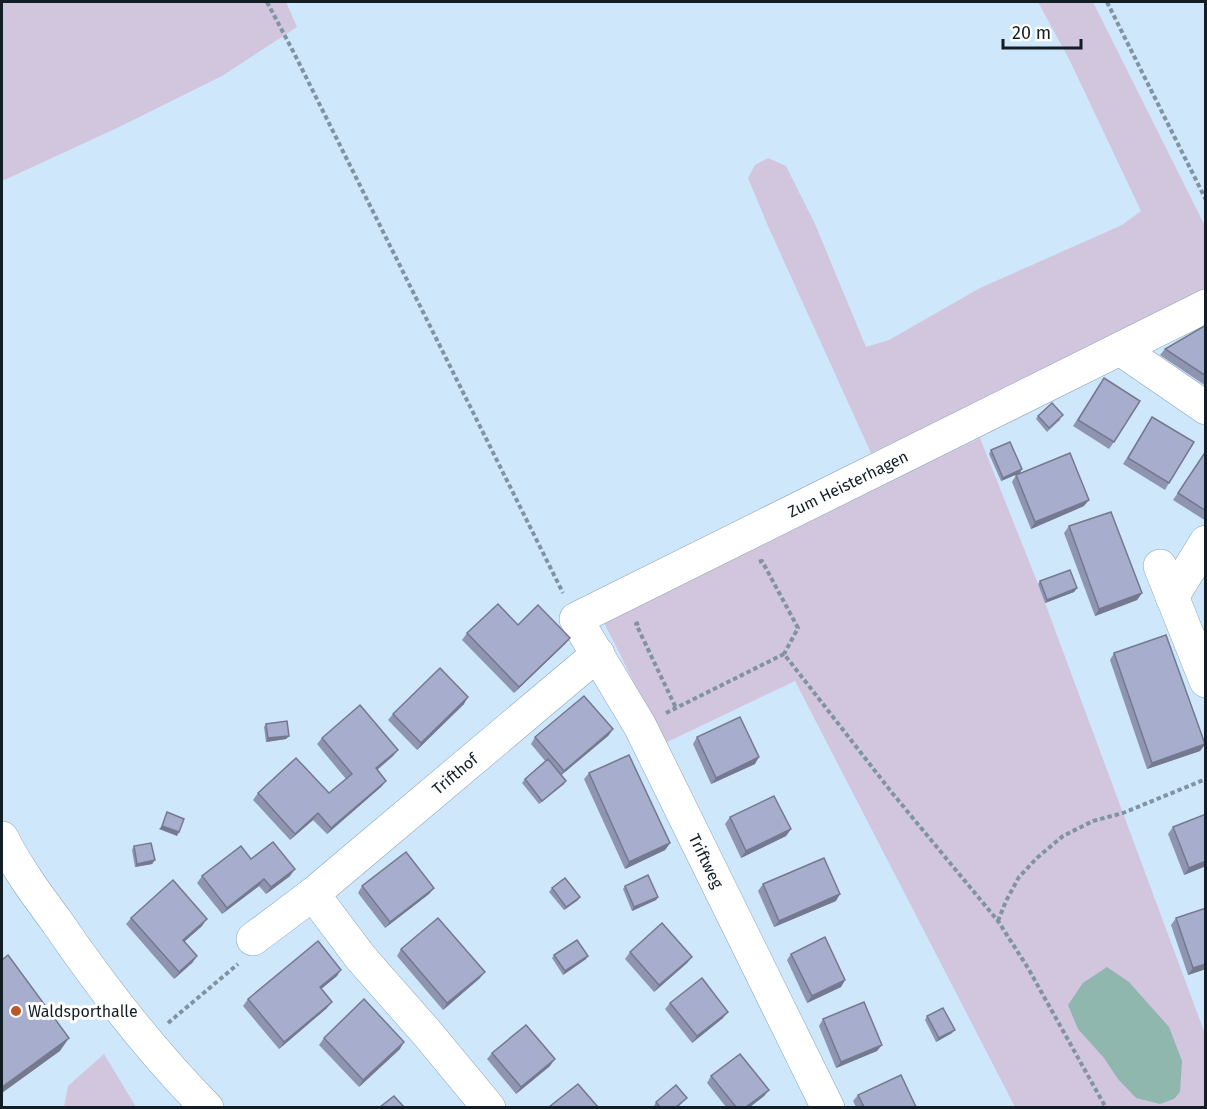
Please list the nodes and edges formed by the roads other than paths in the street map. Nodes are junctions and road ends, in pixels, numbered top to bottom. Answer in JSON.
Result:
{"nodes":[{"id":1,"x":1206,"y":306,"type":"edge"},
{"id":2,"x":1120,"y":349,"type":"junction"},
{"id":3,"x":1206,"y":408,"type":"edge"},
{"id":4,"x":1206,"y":542,"type":"edge"},
{"id":5,"x":1160,"y":566,"type":"dead end"},
{"id":6,"x":1172,"y":597,"type":"junction"},
{"id":7,"x":576,"y":619,"type":"joint"},
{"id":8,"x":597,"y":654,"type":"junction"},
{"id":9,"x":1206,"y":681,"type":"edge"},
{"id":10,"x":5,"y":855,"type":"edge"},
{"id":11,"x":313,"y":894,"type":"junction"},
{"id":12,"x":253,"y":939,"type":"road end"},
{"id":13,"x":207,"y":1107,"type":"edge"},
{"id":14,"x":489,"y":1107,"type":"edge"},
{"id":15,"x":828,"y":1107,"type":"edge"}],
"edges":[{"from":1,"to":2,"type":"street","name":"Zum Heisterhagen"},
{"from":2,"to":3,"type":"street"},
{"from":2,"to":7,"type":"street","name":"Zum Heisterhagen"},
{"from":4,"to":6,"type":"street"},
{"from":5,"to":6,"type":"street"},
{"from":6,"to":9,"type":"street"},
{"from":7,"to":8,"type":"street","name":"Triftweg"},
{"from":8,"to":11,"type":"street","name":"Trifthof"},
{"from":8,"to":15,"type":"street","name":"Triftweg"},
{"from":10,"to":13,"type":"street"},
{"from":11,"to":12,"type":"street","name":"Trifthof"},
{"from":11,"to":14,"type":"street"}]}
